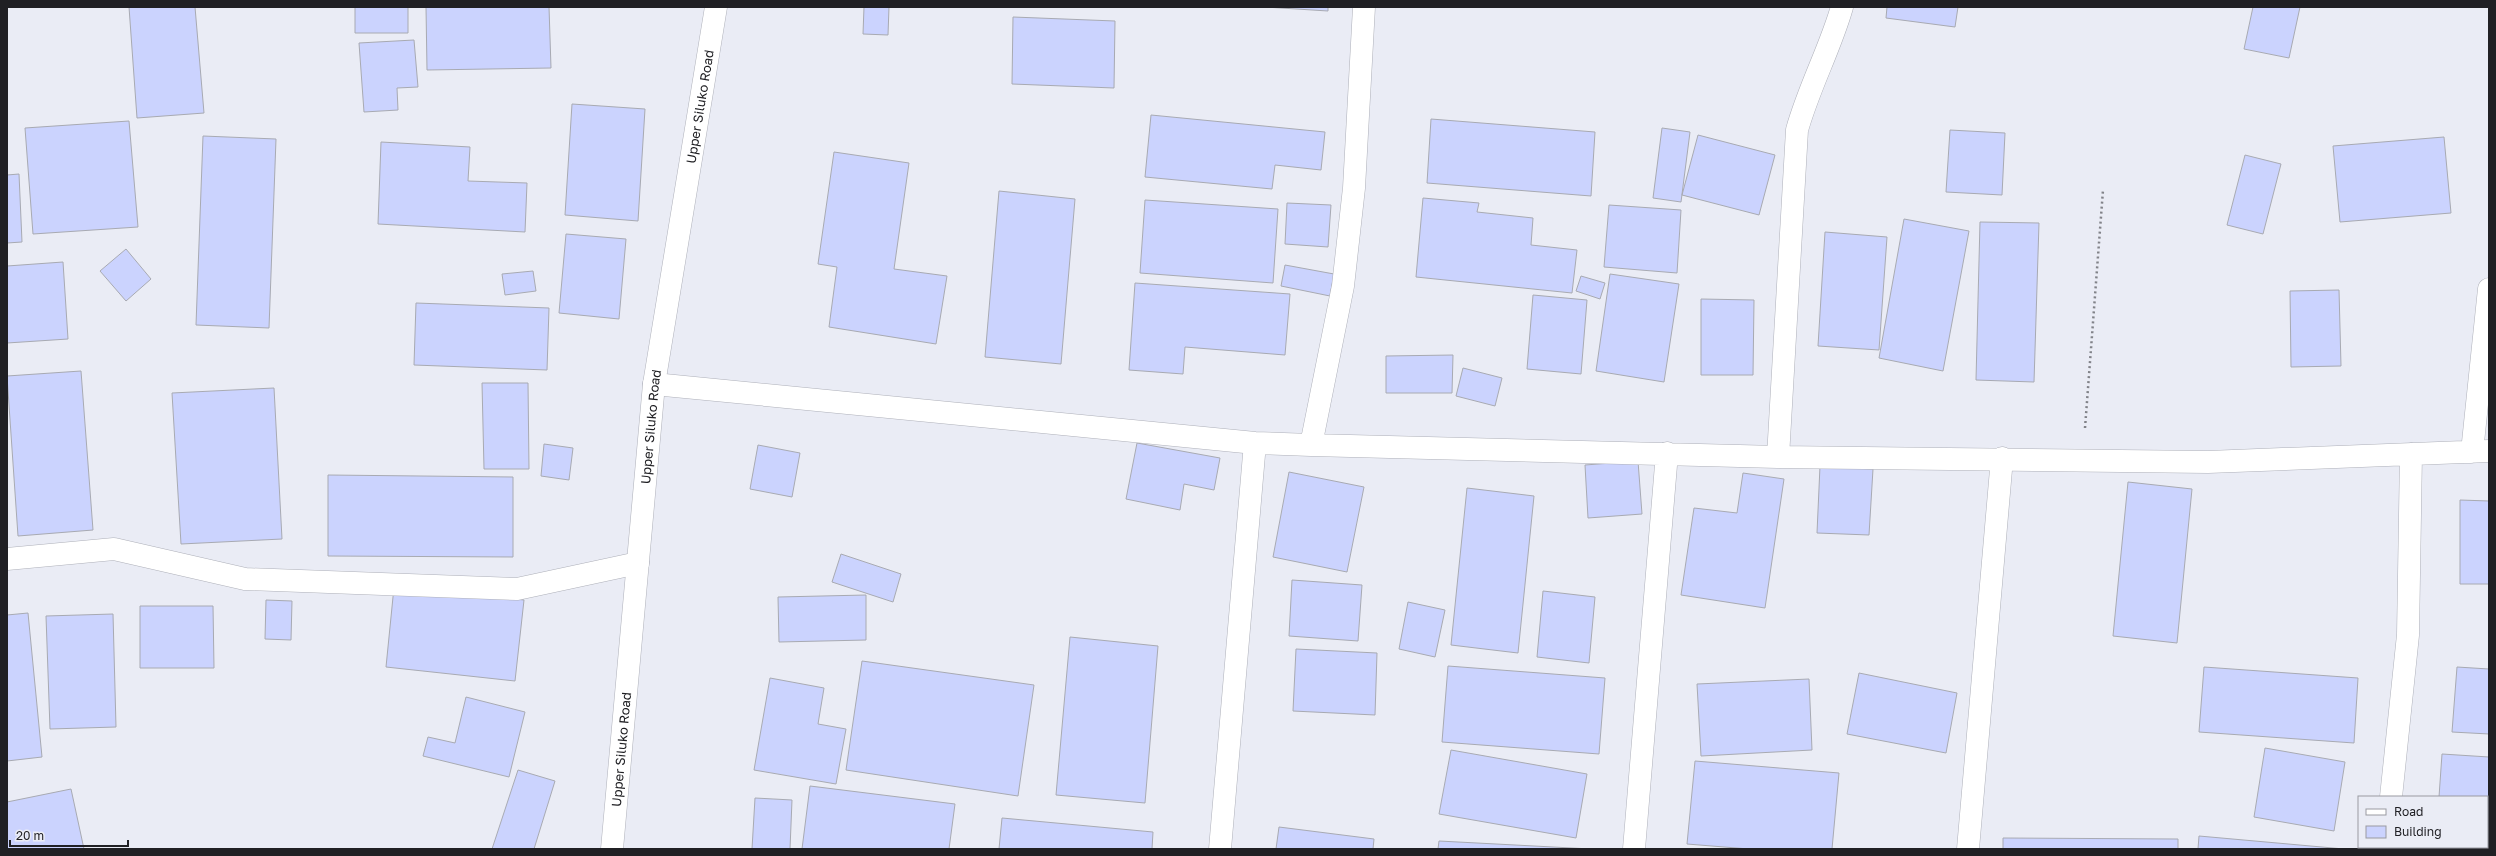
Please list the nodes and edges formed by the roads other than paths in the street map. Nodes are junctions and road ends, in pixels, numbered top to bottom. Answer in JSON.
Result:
{"nodes":[{"id":1,"x":716,"y":7,"type":"edge"},
{"id":2,"x":1364,"y":7,"type":"edge"},
{"id":3,"x":1842,"y":7,"type":"edge"},
{"id":4,"x":2489,"y":289,"type":"edge"},
{"id":5,"x":654,"y":384,"type":"junction"},
{"id":6,"x":1255,"y":443,"type":"junction"},
{"id":7,"x":1312,"y":446,"type":"junction"},
{"id":8,"x":2481,"y":451,"type":"edge"},
{"id":9,"x":1667,"y":453,"type":"junction"},
{"id":10,"x":2411,"y":454,"type":"junction"},
{"id":11,"x":1778,"y":457,"type":"junction"},
{"id":12,"x":2002,"y":458,"type":"junction"},
{"id":13,"x":7,"y":560,"type":"edge"},
{"id":14,"x":638,"y":563,"type":"junction"},
{"id":15,"x":2391,"y":796,"type":"edge"},
{"id":16,"x":612,"y":849,"type":"edge"},
{"id":17,"x":1220,"y":849,"type":"edge"},
{"id":18,"x":1634,"y":849,"type":"edge"},
{"id":19,"x":1968,"y":849,"type":"edge"}],
"edges":[{"from":1,"to":5,"type":"street","name":"Upper Siluko Road"},
{"from":2,"to":7,"type":"street"},
{"from":3,"to":11,"type":"street"},
{"from":4,"to":8,"type":"street"},
{"from":5,"to":6,"type":"street"},
{"from":5,"to":14,"type":"street","name":"Upper Siluko Road"},
{"from":6,"to":7,"type":"street"},
{"from":6,"to":17,"type":"street"},
{"from":7,"to":9,"type":"street"},
{"from":8,"to":10,"type":"street"},
{"from":9,"to":11,"type":"street"},
{"from":9,"to":18,"type":"street"},
{"from":10,"to":12,"type":"street"},
{"from":10,"to":15,"type":"street"},
{"from":11,"to":12,"type":"street"},
{"from":12,"to":19,"type":"street"},
{"from":13,"to":14,"type":"street"},
{"from":14,"to":16,"type":"street","name":"Upper Siluko Road"}]}
